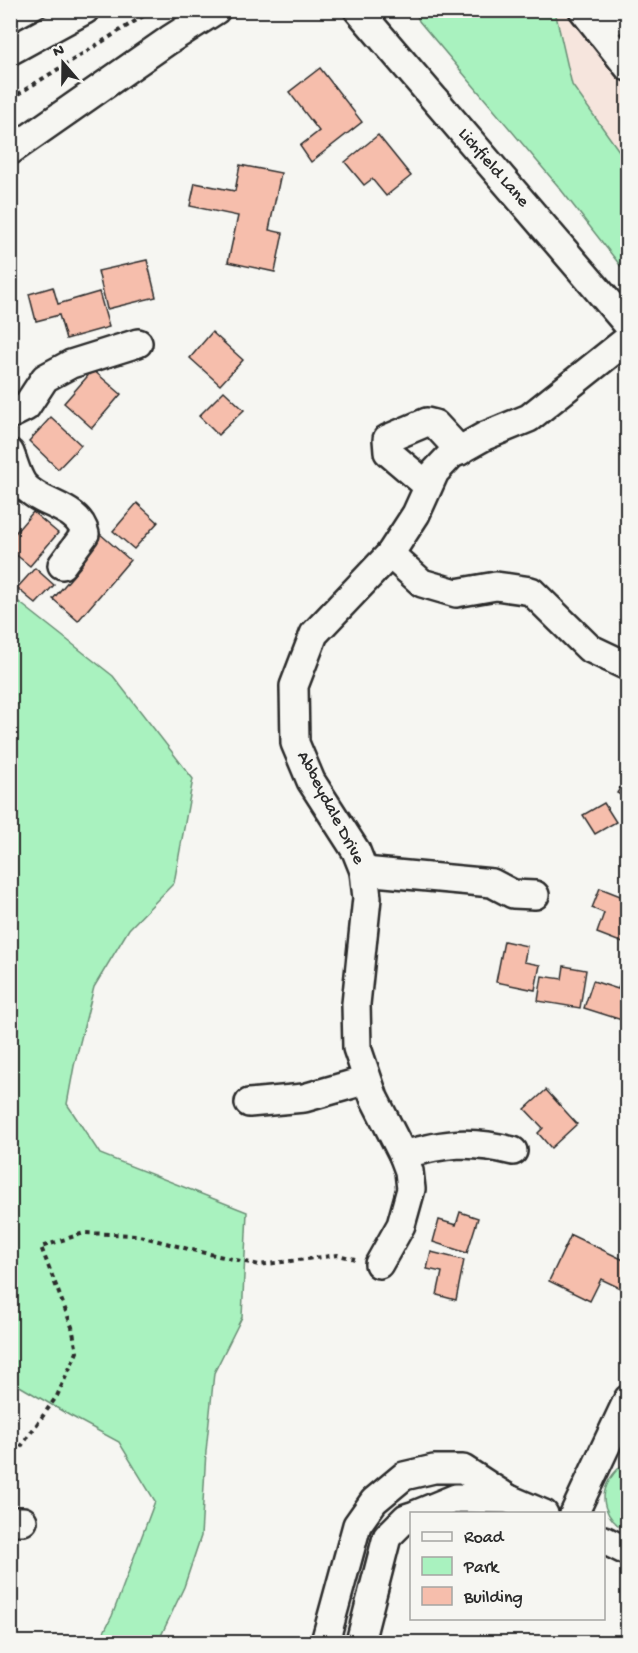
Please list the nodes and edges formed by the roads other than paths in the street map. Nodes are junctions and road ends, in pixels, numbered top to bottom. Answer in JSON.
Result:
{"nodes":[{"id":1,"x":85,"y":10,"type":"edge"},
{"id":2,"x":216,"y":10,"type":"edge"},
{"id":3,"x":358,"y":10,"type":"edge"},
{"id":4,"x":583,"y":10,"type":"edge"},
{"id":5,"x":626,"y":10,"type":"edge"},
{"id":6,"x":600,"y":32,"type":"junction"},
{"id":7,"x":10,"y":51,"type":"edge"},
{"id":8,"x":627,"y":67,"type":"edge"},
{"id":9,"x":10,"y":151,"type":"edge"},
{"id":10,"x":627,"y":325,"type":"edge"},
{"id":11,"x":627,"y":339,"type":"edge"},
{"id":12,"x":138,"y":343,"type":"dead end"},
{"id":13,"x":10,"y":415,"type":"edge"},
{"id":14,"x":460,"y":451,"type":"junction"},
{"id":15,"x":10,"y":453,"type":"edge"},
{"id":16,"x":428,"y":486,"type":"junction"},
{"id":17,"x":390,"y":554,"type":"junction"},
{"id":18,"x":62,"y":566,"type":"dead end"},
{"id":19,"x":625,"y":665,"type":"dead end"},
{"id":20,"x":364,"y":871,"type":"junction"},
{"id":21,"x":535,"y":896,"type":"dead end"},
{"id":22,"x":367,"y":1080,"type":"junction"},
{"id":23,"x":249,"y":1103,"type":"dead end"},
{"id":24,"x":513,"y":1151,"type":"dead end"},
{"id":25,"x":403,"y":1155,"type":"junction"},
{"id":26,"x":379,"y":1264,"type":"road end"},
{"id":27,"x":624,"y":1416,"type":"edge"},
{"id":28,"x":509,"y":1499,"type":"junction"},
{"id":29,"x":422,"y":1512,"type":"edge"},
{"id":30,"x":539,"y":1512,"type":"edge"},
{"id":31,"x":575,"y":1512,"type":"edge"},
{"id":32,"x":410,"y":1516,"type":"edge"},
{"id":33,"x":605,"y":1541,"type":"edge"},
{"id":34,"x":627,"y":1552,"type":"edge"},
{"id":35,"x":325,"y":1642,"type":"edge"},
{"id":36,"x":360,"y":1642,"type":"edge"}],
"edges":[{"from":1,"to":7,"type":"street"},
{"from":2,"to":9,"type":"street"},
{"from":3,"to":10,"type":"street","name":"Lichfield Lane"},
{"from":4,"to":6,"type":"street"},
{"from":5,"to":6,"type":"street"},
{"from":6,"to":8,"type":"street"},
{"from":11,"to":14,"type":"street","name":"Abbeydale Drive"},
{"from":12,"to":13,"type":"street"},
{"from":14,"to":16,"type":"street","name":"Abbeydale Drive"},
{"from":14,"to":16,"type":"street"},
{"from":15,"to":18,"type":"street"},
{"from":16,"to":17,"type":"street","name":"Abbeydale Drive"},
{"from":17,"to":19,"type":"street"},
{"from":17,"to":20,"type":"street","name":"Abbeydale Drive"},
{"from":20,"to":21,"type":"street"},
{"from":20,"to":22,"type":"street","name":"Abbeydale Drive"},
{"from":22,"to":23,"type":"street"},
{"from":22,"to":25,"type":"street","name":"Abbeydale Drive"},
{"from":24,"to":25,"type":"street"},
{"from":25,"to":26,"type":"street","name":"Abbeydale Drive"},
{"from":27,"to":31,"type":"street"},
{"from":28,"to":29,"type":"street"},
{"from":28,"to":30,"type":"street"},
{"from":28,"to":35,"type":"street"},
{"from":32,"to":36,"type":"street"},
{"from":33,"to":34,"type":"street"}]}
